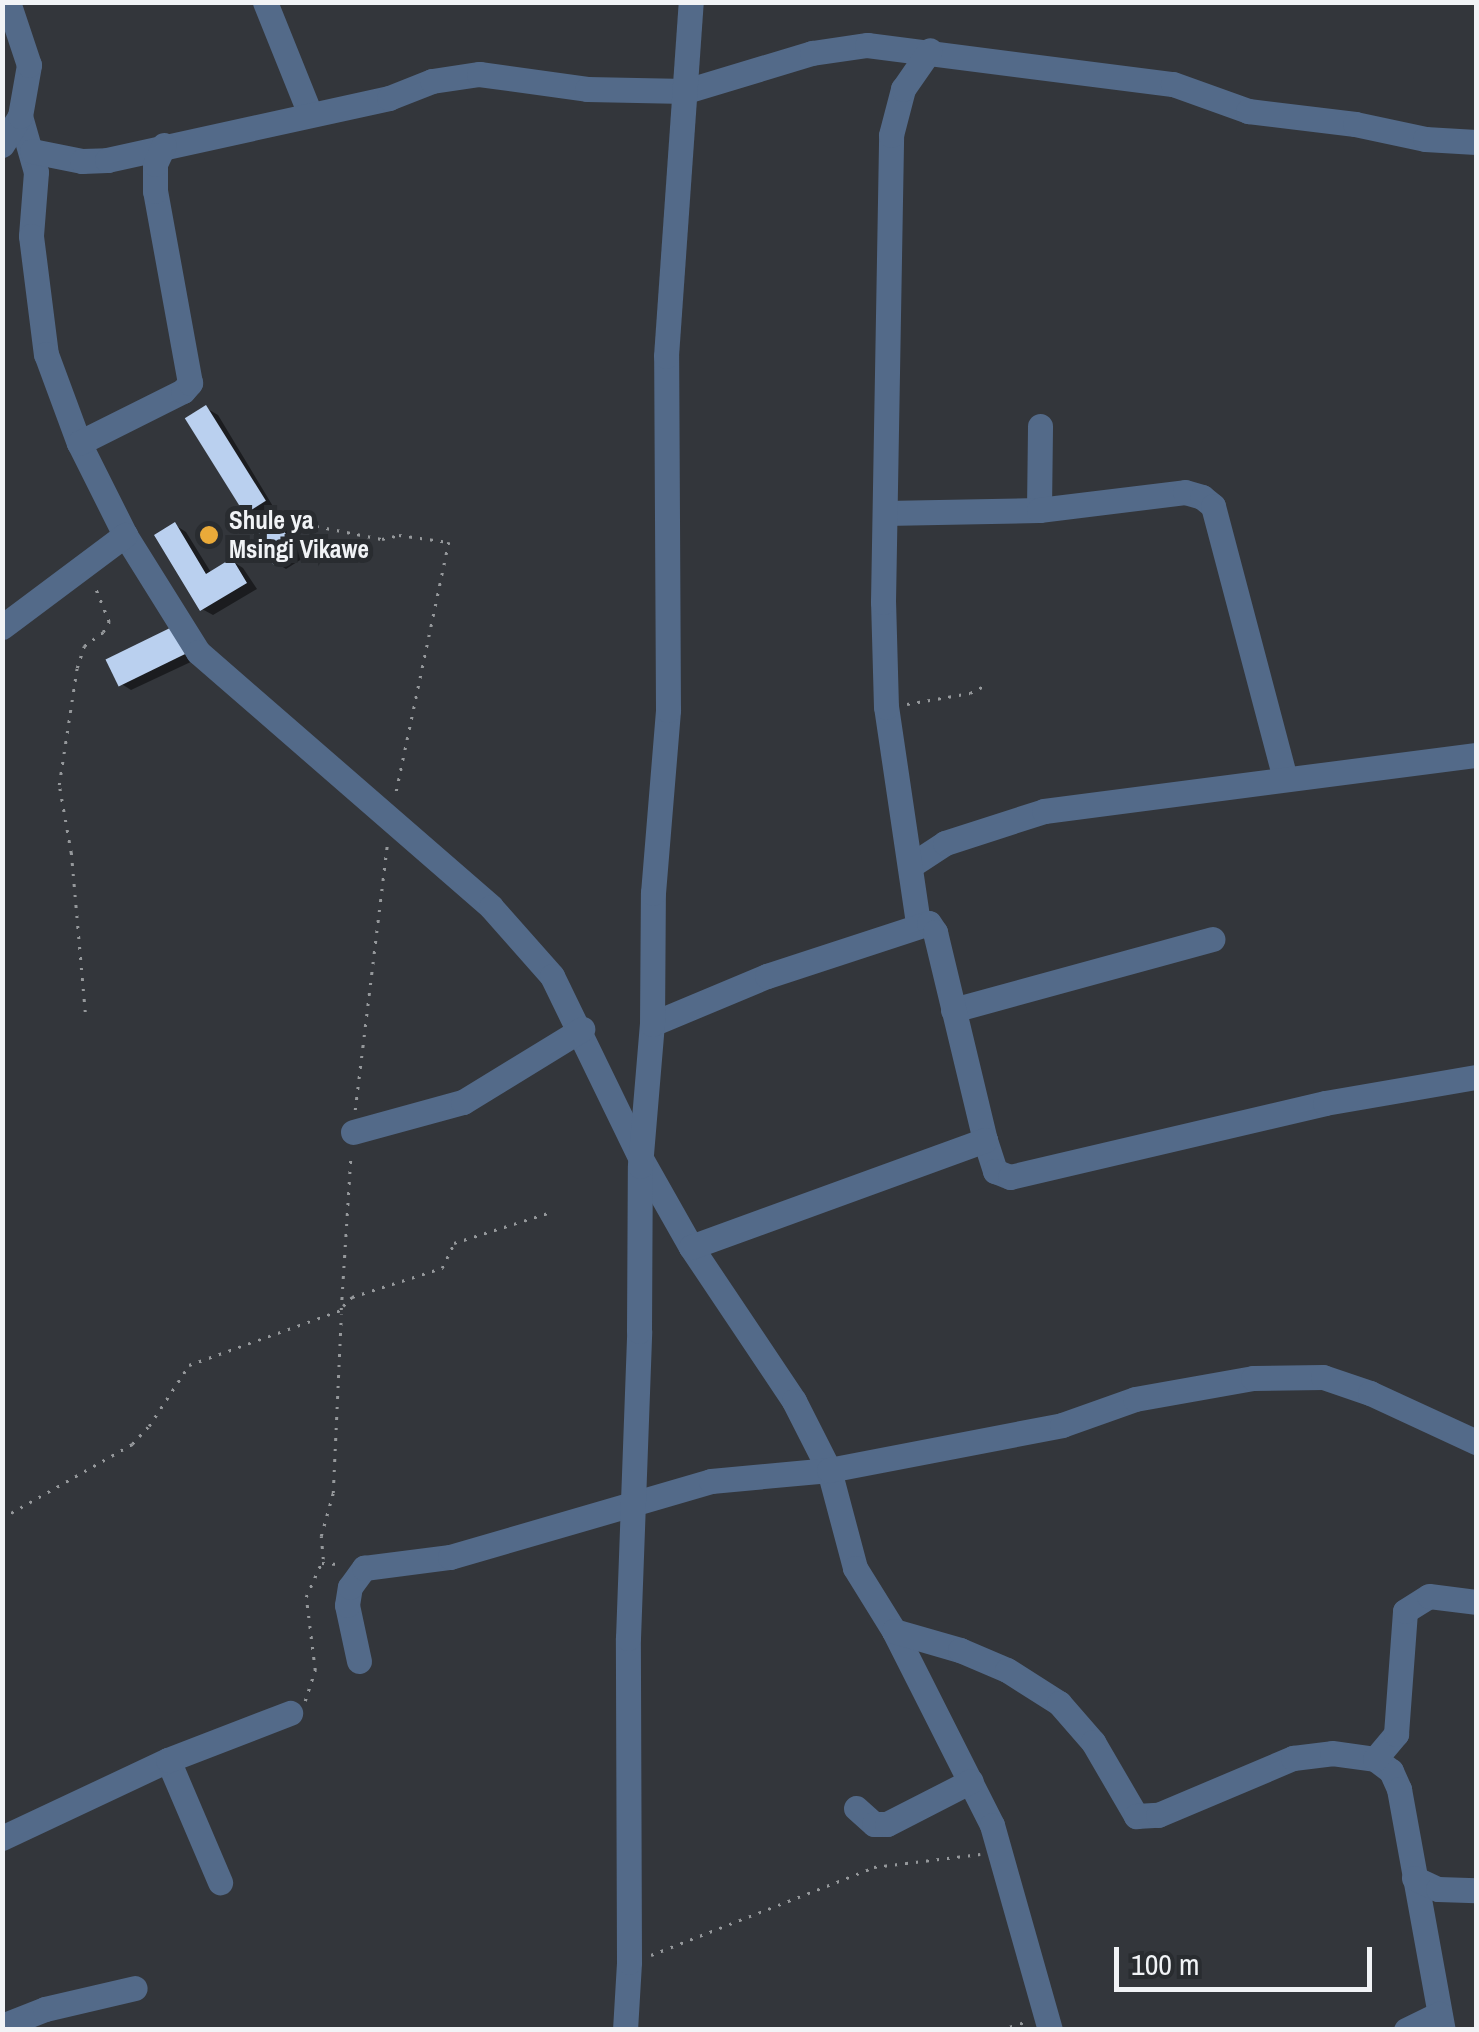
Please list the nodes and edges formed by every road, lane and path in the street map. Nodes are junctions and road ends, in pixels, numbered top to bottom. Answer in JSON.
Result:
{"nodes":[{"id":1,"x":8,"y":2,"type":"edge"},
{"id":2,"x":265,"y":2,"type":"edge"},
{"id":3,"x":691,"y":2,"type":"edge"},
{"id":4,"x":930,"y":50,"type":"junction"},
{"id":5,"x":686,"y":91,"type":"junction"},
{"id":6,"x":310,"y":114,"type":"junction"},
{"id":7,"x":20,"y":116,"type":"junction"},
{"id":8,"x":1476,"y":142,"type":"edge"},
{"id":9,"x":2,"y":144,"type":"edge"},
{"id":10,"x":164,"y":145,"type":"junction"},
{"id":11,"x":32,"y":151,"type":"junction"},
{"id":12,"x":1040,"y":426,"type":"dead end"},
{"id":13,"x":79,"y":443,"type":"junction"},
{"id":14,"x":1039,"y":510,"type":"junction"},
{"id":15,"x":885,"y":513,"type":"junction"},
{"id":16,"x":306,"y":524,"type":"dead end"},
{"id":17,"x":125,"y":535,"type":"junction"},
{"id":18,"x":82,"y":568,"type":"junction"},
{"id":19,"x":2,"y":626,"type":"edge"},
{"id":20,"x":986,"y":685,"type":"dead end"},
{"id":21,"x":886,"y":707,"type":"junction"},
{"id":22,"x":1476,"y":755,"type":"edge"},
{"id":23,"x":1285,"y":779,"type":"junction"},
{"id":24,"x":390,"y":818,"type":"junction"},
{"id":25,"x":910,"y":866,"type":"junction"},
{"id":26,"x":918,"y":923,"type":"junction"},
{"id":27,"x":1212,"y":939,"type":"dead end"},
{"id":28,"x":954,"y":1010,"type":"junction"},
{"id":29,"x":85,"y":1012,"type":"dead end"},
{"id":30,"x":652,"y":1024,"type":"junction"},
{"id":31,"x":582,"y":1029,"type":"junction"},
{"id":32,"x":1476,"y":1077,"type":"edge"},
{"id":33,"x":352,"y":1132,"type":"junction"},
{"id":34,"x":985,"y":1140,"type":"junction"},
{"id":35,"x":640,"y":1157,"type":"junction"},
{"id":36,"x":551,"y":1212,"type":"dead end"},
{"id":37,"x":691,"y":1247,"type":"junction"},
{"id":38,"x":340,"y":1310,"type":"junction"},
{"id":39,"x":1476,"y":1442,"type":"edge"},
{"id":40,"x":829,"y":1470,"type":"junction"},
{"id":41,"x":632,"y":1503,"type":"junction"},
{"id":42,"x":2,"y":1518,"type":"edge"},
{"id":43,"x":1476,"y":1602,"type":"edge"},
{"id":44,"x":894,"y":1631,"type":"junction"},
{"id":45,"x":359,"y":1661,"type":"dead end"},
{"id":46,"x":290,"y":1713,"type":"joint"},
{"id":47,"x":1375,"y":1759,"type":"junction"},
{"id":48,"x":168,"y":1760,"type":"junction"},
{"id":49,"x":971,"y":1781,"type":"junction"},
{"id":50,"x":856,"y":1808,"type":"dead end"},
{"id":51,"x":2,"y":1838,"type":"edge"},
{"id":52,"x":1002,"y":1852,"type":"junction"},
{"id":53,"x":1414,"y":1878,"type":"junction"},
{"id":54,"x":220,"y":1882,"type":"dead end"},
{"id":55,"x":1476,"y":1890,"type":"edge"},
{"id":56,"x":629,"y":1962,"type":"junction"},
{"id":57,"x":135,"y":1988,"type":"dead end"},
{"id":58,"x":1048,"y":2022,"type":"edge"},
{"id":59,"x":1441,"y":2022,"type":"edge"},
{"id":60,"x":2,"y":2026,"type":"edge"},
{"id":61,"x":625,"y":2030,"type":"edge"},
{"id":62,"x":1000,"y":2030,"type":"edge"},
{"id":63,"x":1406,"y":2030,"type":"edge"}],
"edges":[{"from":1,"to":7,"type":"street"},
{"from":2,"to":6,"type":"street"},
{"from":3,"to":5,"type":"street"},
{"from":4,"to":5,"type":"street"},
{"from":4,"to":8,"type":"street"},
{"from":4,"to":15,"type":"street"},
{"from":5,"to":6,"type":"street"},
{"from":5,"to":30,"type":"street"},
{"from":6,"to":10,"type":"street"},
{"from":7,"to":9,"type":"street"},
{"from":7,"to":11,"type":"street"},
{"from":10,"to":11,"type":"street"},
{"from":10,"to":13,"type":"street"},
{"from":11,"to":13,"type":"street"},
{"from":12,"to":14,"type":"street"},
{"from":13,"to":17,"type":"street"},
{"from":14,"to":15,"type":"street"},
{"from":14,"to":23,"type":"street"},
{"from":15,"to":21,"type":"street"},
{"from":16,"to":24,"type":"path"},
{"from":17,"to":18,"type":"street"},
{"from":17,"to":24,"type":"street"},
{"from":18,"to":19,"type":"street"},
{"from":18,"to":29,"type":"path"},
{"from":20,"to":21,"type":"path"},
{"from":21,"to":25,"type":"street"},
{"from":22,"to":23,"type":"street"},
{"from":23,"to":25,"type":"street"},
{"from":24,"to":31,"type":"street"},
{"from":24,"to":33,"type":"path"},
{"from":25,"to":26,"type":"street"},
{"from":26,"to":28,"type":"street"},
{"from":26,"to":30,"type":"street"},
{"from":27,"to":28,"type":"street"},
{"from":28,"to":34,"type":"street"},
{"from":30,"to":35,"type":"street"},
{"from":31,"to":33,"type":"street"},
{"from":31,"to":35,"type":"street"},
{"from":32,"to":34,"type":"street"},
{"from":33,"to":38,"type":"path"},
{"from":34,"to":37,"type":"street"},
{"from":35,"to":37,"type":"street"},
{"from":35,"to":41,"type":"street"},
{"from":36,"to":38,"type":"path"},
{"from":37,"to":40,"type":"street"},
{"from":38,"to":42,"type":"path"},
{"from":38,"to":46,"type":"path"},
{"from":39,"to":40,"type":"street"},
{"from":40,"to":41,"type":"street"},
{"from":40,"to":44,"type":"street"},
{"from":41,"to":45,"type":"street"},
{"from":41,"to":56,"type":"street"},
{"from":43,"to":47,"type":"street"},
{"from":44,"to":47,"type":"street"},
{"from":44,"to":49,"type":"street"},
{"from":46,"to":48,"type":"street"},
{"from":47,"to":53,"type":"street"},
{"from":48,"to":51,"type":"street"},
{"from":48,"to":54,"type":"street"},
{"from":49,"to":50,"type":"street"},
{"from":49,"to":52,"type":"street"},
{"from":52,"to":56,"type":"path"},
{"from":52,"to":58,"type":"street"},
{"from":53,"to":55,"type":"street"},
{"from":53,"to":59,"type":"street"},
{"from":56,"to":61,"type":"street"},
{"from":57,"to":60,"type":"street"},
{"from":58,"to":62,"type":"path"},
{"from":59,"to":63,"type":"street"}]}
